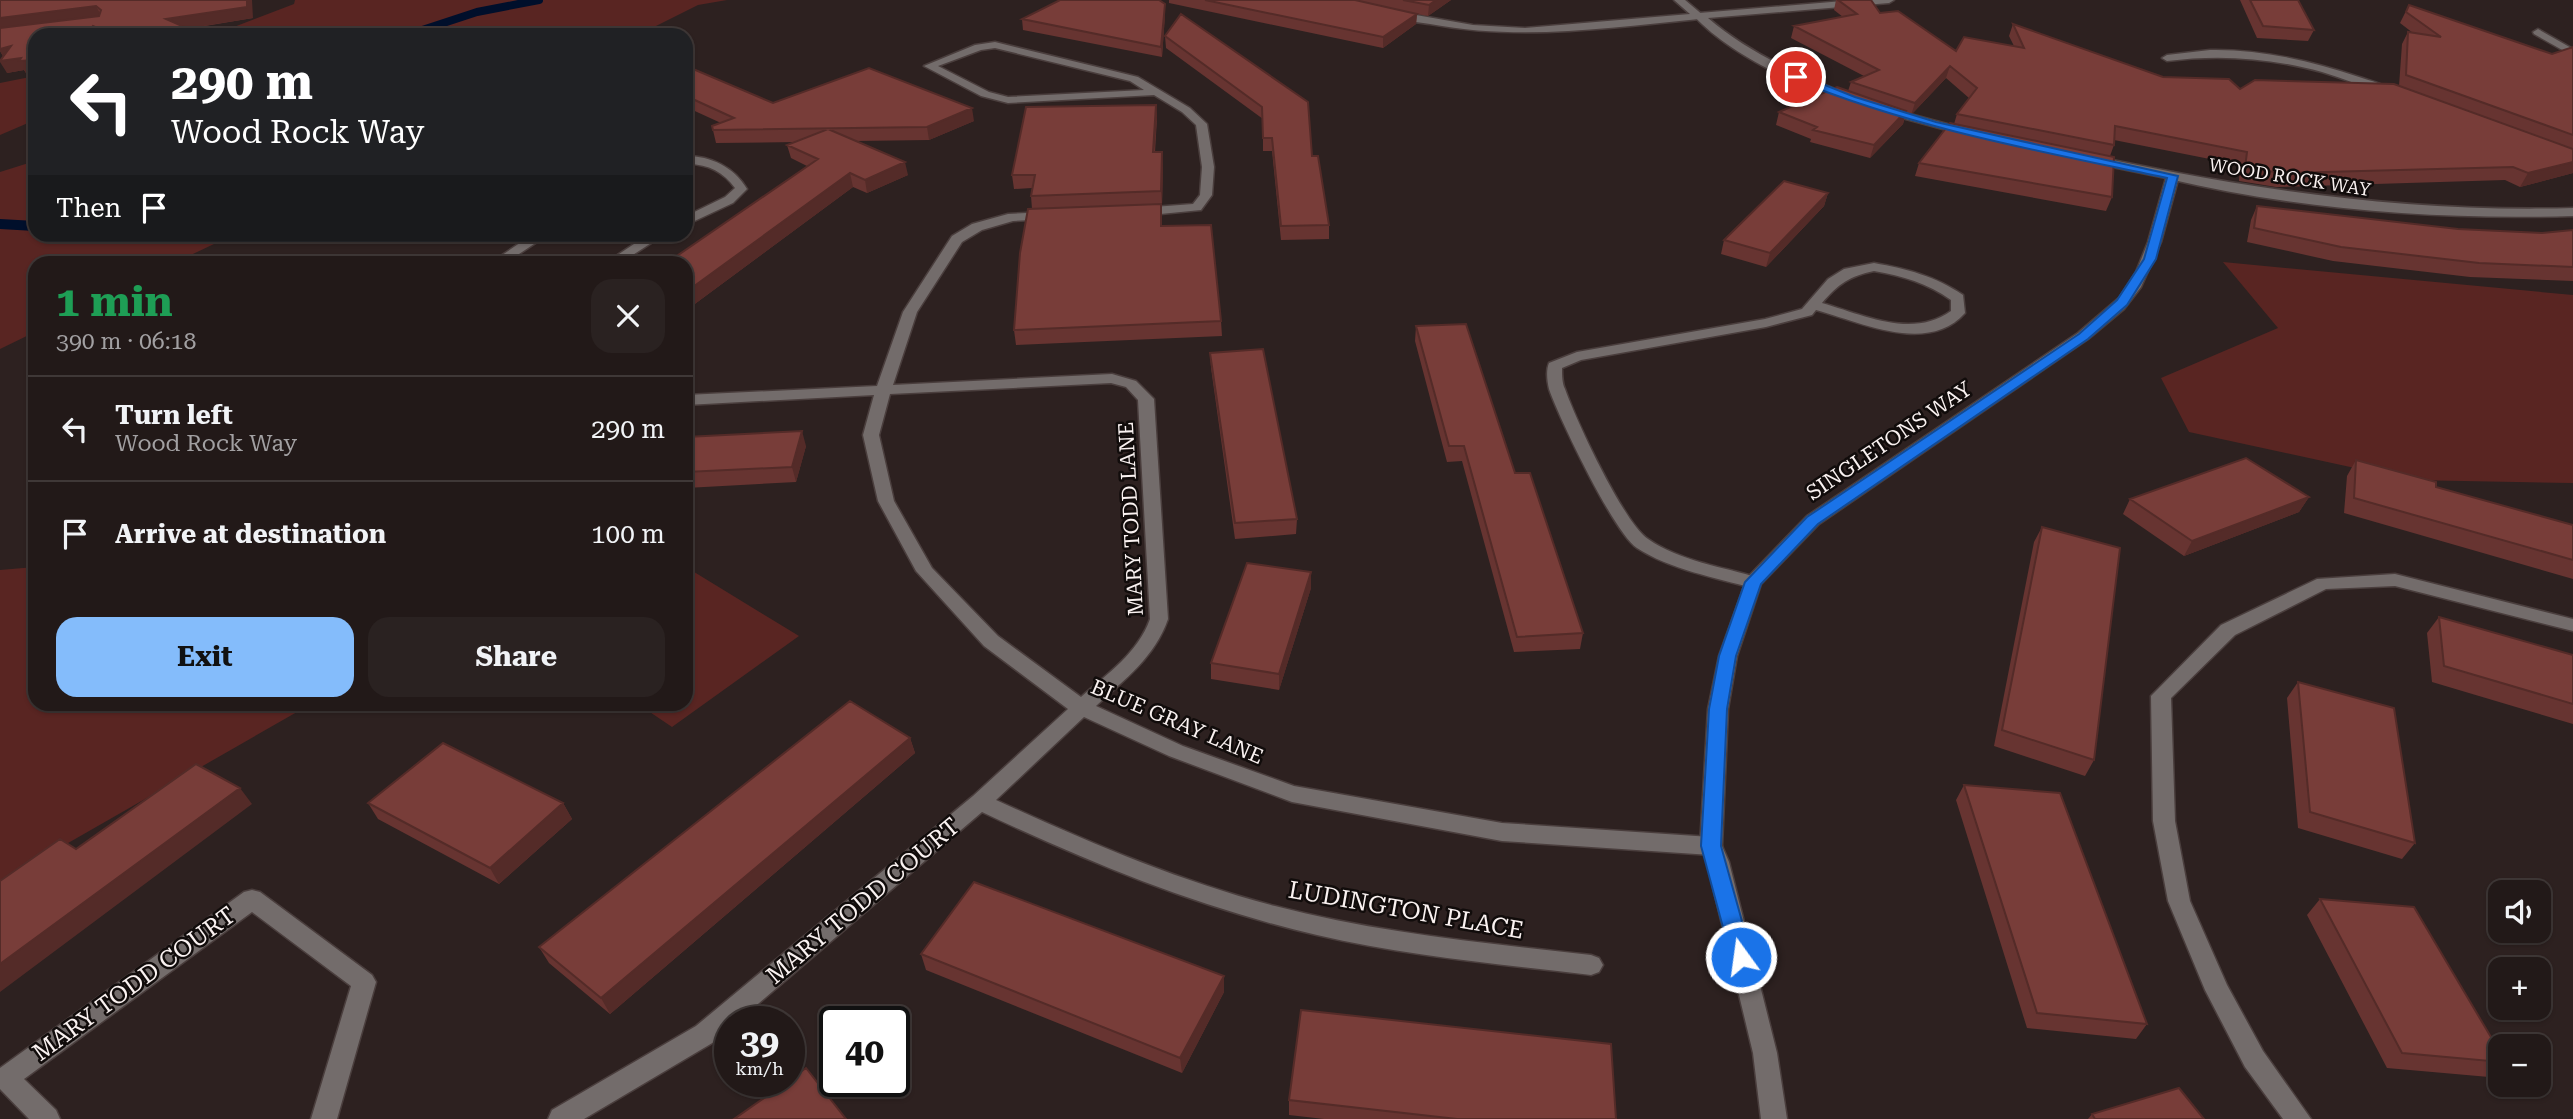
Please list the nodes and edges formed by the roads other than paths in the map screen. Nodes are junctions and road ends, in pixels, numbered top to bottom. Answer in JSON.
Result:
{"nodes":[{"id":1,"x":1679,"y":0,"type":"edge"},
{"id":2,"x":1889,"y":0,"type":"edge"},
{"id":3,"x":1376,"y":11,"type":"edge"},
{"id":4,"x":1699,"y":16,"type":"junction"},
{"id":5,"x":2538,"y":32,"type":"dead end"},
{"id":6,"x":2573,"y":53,"type":"edge"},
{"id":7,"x":2167,"y":58,"type":"dead end"},
{"id":8,"x":1158,"y":92,"type":"junction"},
{"id":9,"x":2395,"y":93,"type":"edge"},
{"id":10,"x":1864,"y":104,"type":"edge"},
{"id":11,"x":1878,"y":108,"type":"edge"},
{"id":12,"x":1985,"y":137,"type":"edge"},
{"id":13,"x":2079,"y":157,"type":"edge"},
{"id":14,"x":693,"y":161,"type":"edge"},
{"id":15,"x":2173,"y":176,"type":"junction"},
{"id":16,"x":1132,"y":212,"type":"edge"},
{"id":17,"x":2573,"y":212,"type":"edge"},
{"id":18,"x":1066,"y":215,"type":"edge"},
{"id":19,"x":693,"y":218,"type":"edge"},
{"id":20,"x":530,"y":242,"type":"edge"},
{"id":21,"x":646,"y":242,"type":"edge"},
{"id":22,"x":508,"y":256,"type":"edge"},
{"id":23,"x":624,"y":256,"type":"edge"},
{"id":24,"x":1814,"y":305,"type":"junction"},
{"id":25,"x":883,"y":391,"type":"junction"},
{"id":26,"x":693,"y":400,"type":"edge"},
{"id":27,"x":1753,"y":582,"type":"junction"},
{"id":28,"x":2573,"y":625,"type":"edge"},
{"id":29,"x":1080,"y":707,"type":"junction"},
{"id":30,"x":980,"y":802,"type":"junction"},
{"id":31,"x":1711,"y":846,"type":"junction"},
{"id":32,"x":1591,"y":965,"type":"dead end"},
{"id":33,"x":47,"y":1119,"type":"edge"},
{"id":34,"x":324,"y":1119,"type":"edge"},
{"id":35,"x":561,"y":1119,"type":"edge"},
{"id":36,"x":1774,"y":1119,"type":"edge"},
{"id":37,"x":2298,"y":1119,"type":"edge"}],
"edges":[{"from":1,"to":4,"type":"street"},
{"from":2,"to":4,"type":"street"},
{"from":3,"to":4,"type":"street"},
{"from":4,"to":10,"type":"street"},
{"from":5,"to":6,"type":"street"},
{"from":7,"to":9,"type":"street"},
{"from":8,"to":8,"type":"street"},
{"from":8,"to":16,"type":"street"},
{"from":11,"to":12,"type":"street"},
{"from":13,"to":15,"type":"street","name":"WOOD ROCK WAY"},
{"from":14,"to":19,"type":"street"},
{"from":15,"to":17,"type":"street","name":"WOOD ROCK WAY"},
{"from":15,"to":27,"type":"street","name":"SINGLETONS WAY"},
{"from":18,"to":25,"type":"street","name":"BLUE GRAY LANE"},
{"from":20,"to":22,"type":"street"},
{"from":21,"to":23,"type":"street"},
{"from":24,"to":24,"type":"street"},
{"from":24,"to":27,"type":"street"},
{"from":25,"to":26,"type":"street"},
{"from":25,"to":29,"type":"street","name":"BLUE GRAY LANE"},
{"from":25,"to":29,"type":"street","name":"MARY TODD LANE"},
{"from":27,"to":31,"type":"street","name":"SINGLETONS WAY"},
{"from":28,"to":37,"type":"street"},
{"from":29,"to":30,"type":"street","name":"MARY TODD COURT"},
{"from":29,"to":31,"type":"street","name":"BLUE GRAY LANE"},
{"from":30,"to":32,"type":"street","name":"LUDINGTON PLACE"},
{"from":30,"to":35,"type":"street","name":"MARY TODD COURT"},
{"from":31,"to":36,"type":"street","name":"SINGLETONS WAY"},
{"from":33,"to":34,"type":"street","name":"MARY TODD COURT"}]}
